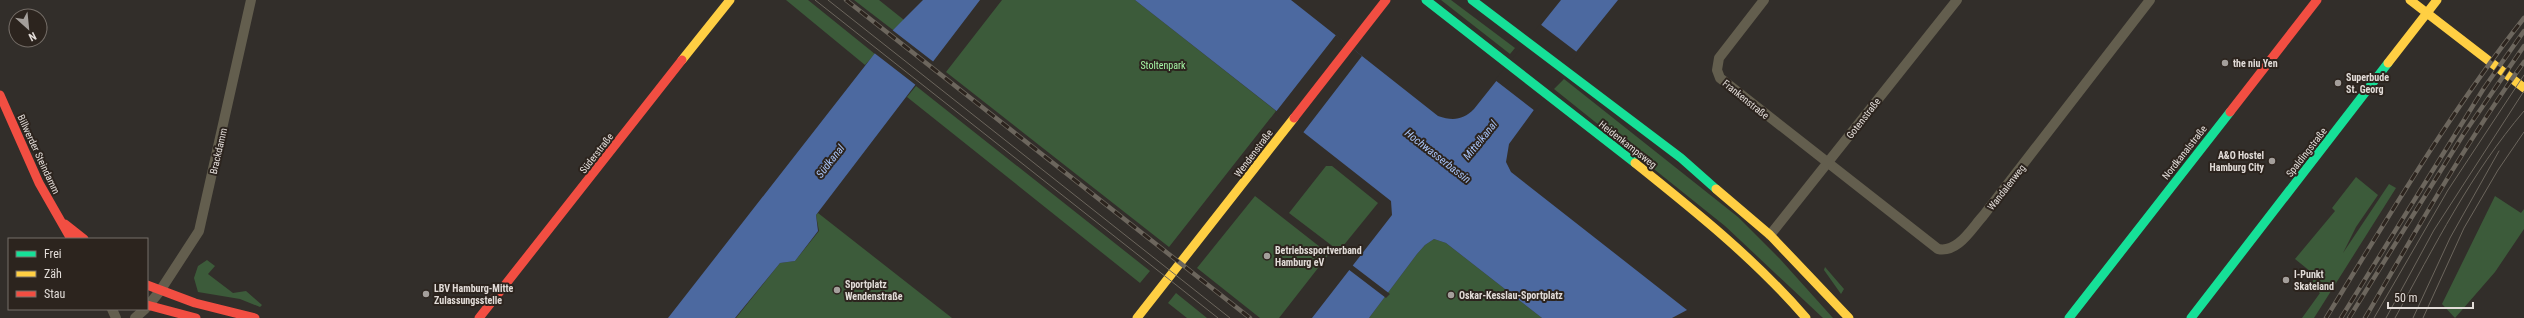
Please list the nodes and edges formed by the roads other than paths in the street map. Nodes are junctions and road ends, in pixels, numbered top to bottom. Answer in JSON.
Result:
{"nodes":[{"id":1,"x":251,"y":0,"type":"edge"},
{"id":2,"x":730,"y":0,"type":"edge"},
{"id":3,"x":1386,"y":0,"type":"edge"},
{"id":4,"x":1426,"y":0,"type":"edge"},
{"id":5,"x":1472,"y":0,"type":"edge"},
{"id":6,"x":1764,"y":0,"type":"edge"},
{"id":7,"x":1957,"y":0,"type":"edge"},
{"id":8,"x":2150,"y":0,"type":"edge"},
{"id":9,"x":2317,"y":0,"type":"edge"},
{"id":10,"x":2410,"y":0,"type":"edge"},
{"id":11,"x":2437,"y":0,"type":"edge"},
{"id":12,"x":2427,"y":13,"type":"junction"},
{"id":13,"x":2524,"y":88,"type":"edge"},
{"id":14,"x":0,"y":95,"type":"edge"},
{"id":15,"x":1828,"y":163,"type":"junction"},
{"id":16,"x":60,"y":220,"type":"junction"},
{"id":17,"x":1770,"y":235,"type":"junction"},
{"id":18,"x":70,"y":238,"type":"edge"},
{"id":19,"x":83,"y":238,"type":"edge"},
{"id":20,"x":148,"y":286,"type":"edge"},
{"id":21,"x":160,"y":292,"type":"junction"},
{"id":22,"x":148,"y":306,"type":"edge"},
{"id":23,"x":148,"y":307,"type":"edge"},
{"id":24,"x":144,"y":310,"type":"edge"},
{"id":25,"x":135,"y":318,"type":"edge"},
{"id":26,"x":196,"y":318,"type":"edge"},
{"id":27,"x":255,"y":318,"type":"edge"},
{"id":28,"x":479,"y":318,"type":"edge"},
{"id":29,"x":1137,"y":318,"type":"edge"},
{"id":30,"x":1806,"y":318,"type":"edge"},
{"id":31,"x":1849,"y":318,"type":"edge"},
{"id":32,"x":2069,"y":318,"type":"edge"},
{"id":33,"x":2191,"y":318,"type":"edge"}],
"edges":[{"from":1,"to":21,"type":"street","name":"Brackdamm"},
{"from":2,"to":28,"type":"main road","name":"Süderstraße"},
{"from":3,"to":29,"type":"main road","name":"Wendenstraße"},
{"from":4,"to":30,"type":"main road","name":"Heidenkampsweg"},
{"from":5,"to":17,"type":"main road"},
{"from":6,"to":15,"type":"street","name":"Frankenstraße"},
{"from":7,"to":15,"type":"street","name":"Gotenstraße"},
{"from":8,"to":15,"type":"street","name":"Wandalenweg"},
{"from":9,"to":32,"type":"main road","name":"Nordkanalstraße"},
{"from":10,"to":12,"type":"main road"},
{"from":11,"to":12,"type":"main road","name":"Spaldingstraße"},
{"from":12,"to":13,"type":"main road"},
{"from":12,"to":33,"type":"main road","name":"Spaldingstraße"},
{"from":14,"to":16,"type":"main road","name":"Billwerder Steindamm"},
{"from":15,"to":17,"type":"street","name":"Gotenstraße"},
{"from":16,"to":18,"type":"main road","name":"Billwerder Steindamm"},
{"from":16,"to":19,"type":"main road","name":"Billwerder Steindamm"},
{"from":17,"to":31,"type":"main road"},
{"from":20,"to":21,"type":"main road"},
{"from":21,"to":22,"type":"street","name":"Brackdamm"},
{"from":21,"to":27,"type":"main road"},
{"from":23,"to":26,"type":"main road"},
{"from":24,"to":25,"type":"street","name":"Brackdamm"}]}
